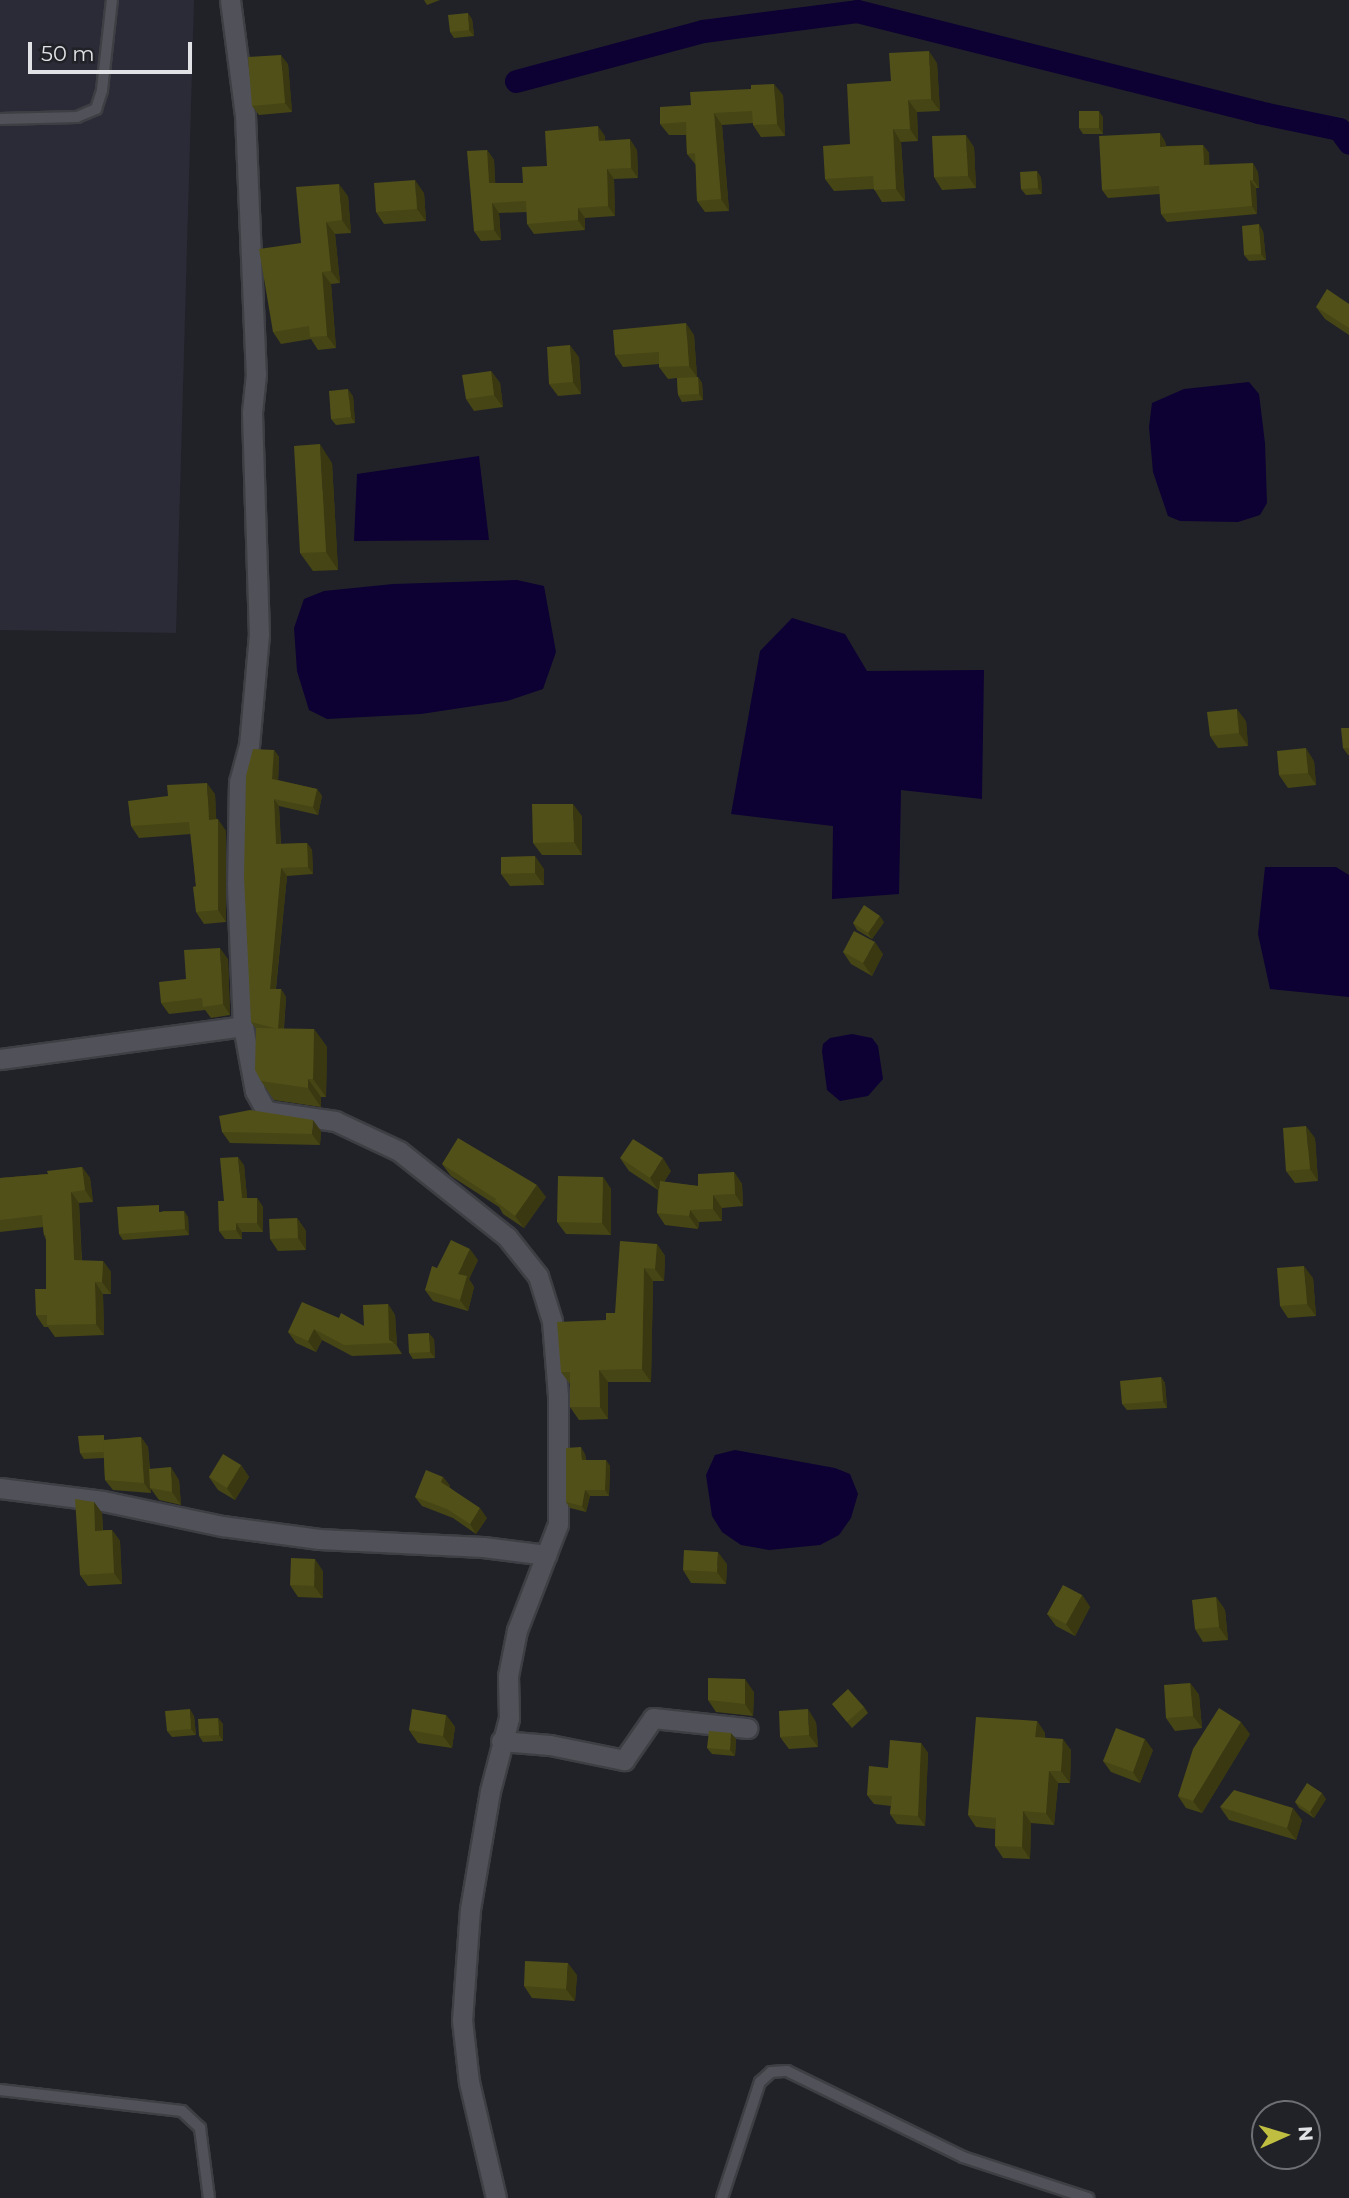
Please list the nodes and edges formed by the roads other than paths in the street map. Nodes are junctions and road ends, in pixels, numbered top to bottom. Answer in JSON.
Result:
{"nodes":[{"id":1,"x":112,"y":0,"type":"edge"},
{"id":2,"x":230,"y":0,"type":"edge"},
{"id":3,"x":0,"y":119,"type":"edge"},
{"id":4,"x":243,"y":1026,"type":"junction"},
{"id":5,"x":0,"y":1059,"type":"edge"},
{"id":6,"x":0,"y":1488,"type":"edge"},
{"id":7,"x":546,"y":1555,"type":"junction"},
{"id":8,"x":747,"y":1728,"type":"dead end"},
{"id":9,"x":501,"y":1741,"type":"junction"},
{"id":10,"x":0,"y":2090,"type":"edge"},
{"id":11,"x":209,"y":2198,"type":"edge"},
{"id":12,"x":496,"y":2198,"type":"edge"},
{"id":13,"x":722,"y":2198,"type":"edge"},
{"id":14,"x":1088,"y":2198,"type":"edge"}],
"edges":[{"from":1,"to":3,"type":"lane"},
{"from":2,"to":4,"type":"street"},
{"from":4,"to":5,"type":"street"},
{"from":4,"to":7,"type":"street"},
{"from":6,"to":7,"type":"street"},
{"from":7,"to":9,"type":"street"},
{"from":8,"to":9,"type":"street"},
{"from":9,"to":12,"type":"street"},
{"from":10,"to":11,"type":"lane"},
{"from":13,"to":14,"type":"lane"}]}
